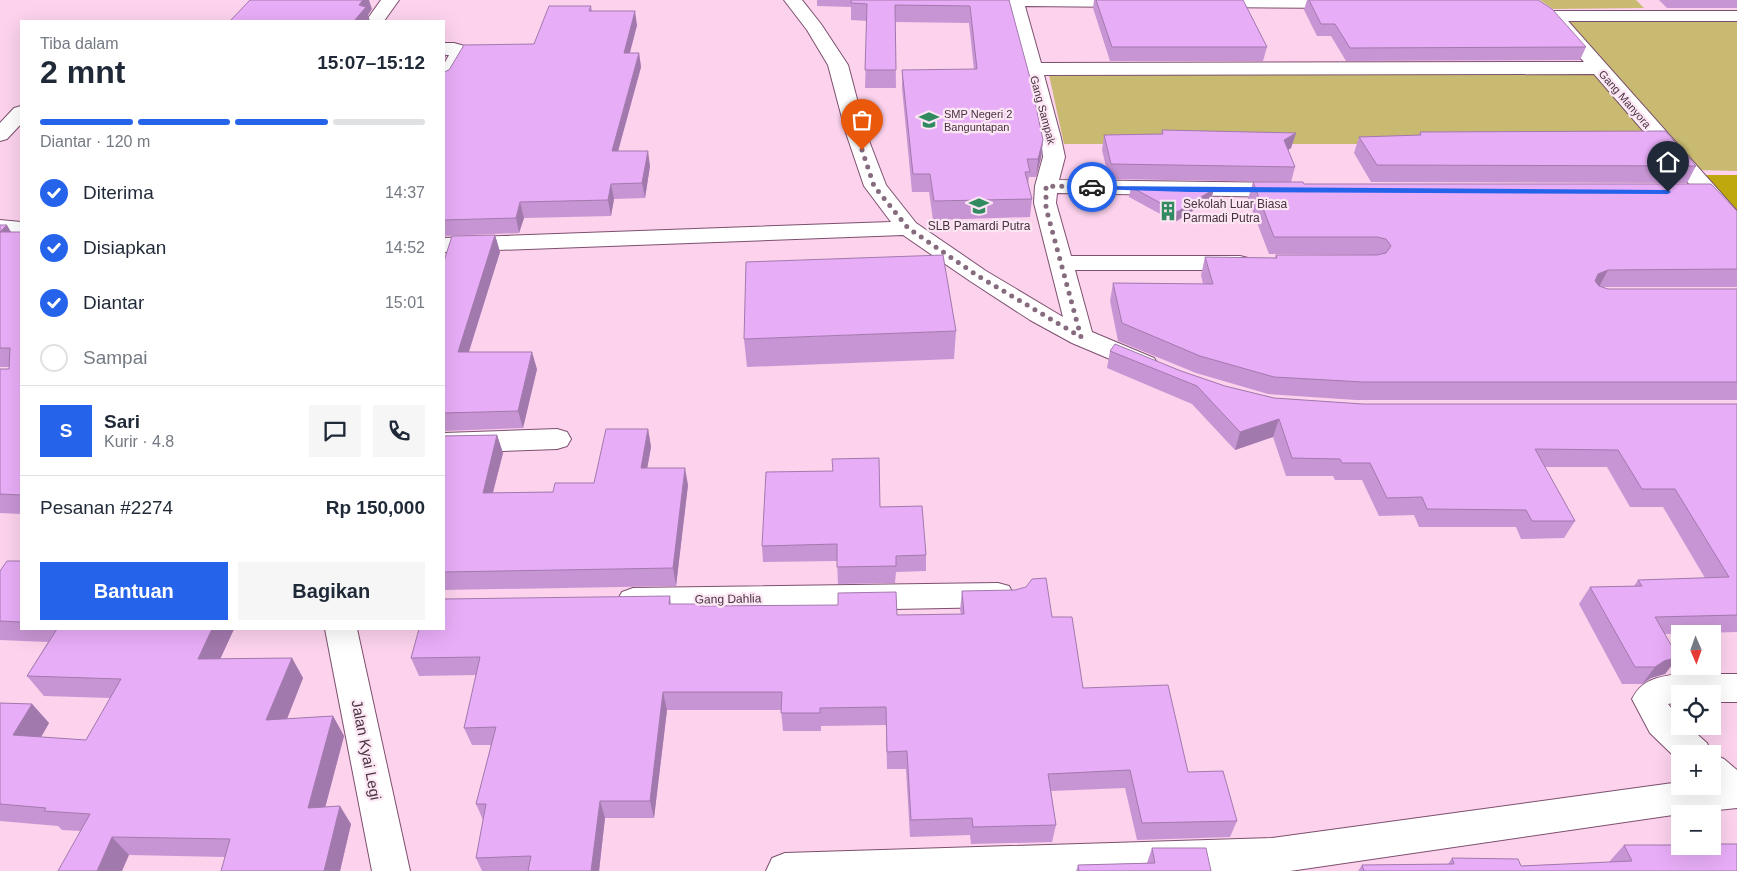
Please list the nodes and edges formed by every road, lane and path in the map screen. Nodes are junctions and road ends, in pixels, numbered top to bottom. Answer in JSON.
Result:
{"nodes":[{"id":1,"x":390,"y":0,"type":"edge"},
{"id":2,"x":793,"y":0,"type":"edge"},
{"id":3,"x":1014,"y":1,"type":"edge"},
{"id":4,"x":1142,"y":2,"type":"edge"},
{"id":5,"x":1192,"y":2,"type":"edge"},
{"id":6,"x":1359,"y":3,"type":"edge"},
{"id":7,"x":1737,"y":16,"type":"edge"},
{"id":8,"x":377,"y":20,"type":"edge"},
{"id":9,"x":445,"y":49,"type":"edge"},
{"id":10,"x":1599,"y":68,"type":"junction"},
{"id":11,"x":1032,"y":69,"type":"junction"},
{"id":12,"x":445,"y":78,"type":"edge"},
{"id":13,"x":20,"y":113,"type":"edge"},
{"id":14,"x":0,"y":135,"type":"edge"},
{"id":15,"x":1046,"y":186,"type":"junction"},
{"id":16,"x":1309,"y":190,"type":"edge"},
{"id":17,"x":1678,"y":192,"type":"edge"},
{"id":18,"x":1708,"y":192,"type":"junction"},
{"id":19,"x":1737,"y":225,"type":"edge"},
{"id":20,"x":0,"y":227,"type":"edge"},
{"id":21,"x":908,"y":228,"type":"junction"},
{"id":22,"x":20,"y":229,"type":"edge"},
{"id":23,"x":445,"y":245,"type":"edge"},
{"id":24,"x":1062,"y":263,"type":"junction"},
{"id":25,"x":1261,"y":263,"type":"edge"},
{"id":26,"x":1081,"y":337,"type":"junction"},
{"id":27,"x":1168,"y":374,"type":"edge"},
{"id":28,"x":557,"y":439,"type":"dead end"},
{"id":29,"x":445,"y":443,"type":"edge"},
{"id":30,"x":1012,"y":595,"type":"edge"},
{"id":31,"x":603,"y":601,"type":"edge"},
{"id":32,"x":341,"y":630,"type":"edge"},
{"id":33,"x":1737,"y":688,"type":"edge"},
{"id":34,"x":1684,"y":745,"type":"edge"},
{"id":35,"x":1728,"y":784,"type":"edge"},
{"id":36,"x":1275,"y":863,"type":"edge"},
{"id":37,"x":1214,"y":865,"type":"edge"},
{"id":38,"x":390,"y":871,"type":"edge"},
{"id":39,"x":785,"y":871,"type":"edge"}],
"edges":[{"from":1,"to":8,"type":"street"},
{"from":2,"to":21,"type":"street"},
{"from":3,"to":4,"type":"street"},
{"from":3,"to":11,"type":"street","name":"Gang Sampak"},
{"from":5,"to":6,"type":"street"},
{"from":7,"to":10,"type":"street","name":"Gang Manyora"},
{"from":9,"to":12,"type":"street"},
{"from":10,"to":11,"type":"street"},
{"from":10,"to":18,"type":"street","name":"Gang Manyora"},
{"from":11,"to":15,"type":"street","name":"Gang Sampak"},
{"from":13,"to":14,"type":"street"},
{"from":15,"to":16,"type":"street"},
{"from":15,"to":24,"type":"street","name":"Gang Sampak"},
{"from":17,"to":18,"type":"street"},
{"from":18,"to":19,"type":"street","name":"Gang Manyora"},
{"from":20,"to":22,"type":"street"},
{"from":21,"to":23,"type":"street"},
{"from":21,"to":26,"type":"street"},
{"from":24,"to":25,"type":"street"},
{"from":24,"to":26,"type":"street","name":"Gang Sampak"},
{"from":26,"to":27,"type":"street"},
{"from":28,"to":29,"type":"street"},
{"from":30,"to":31,"type":"street","name":"Gang Dahlia"},
{"from":32,"to":38,"type":"street","name":"Jalan Kyai Legi"},
{"from":33,"to":34,"type":"street"},
{"from":35,"to":36,"type":"street"},
{"from":36,"to":37,"type":"street"},
{"from":37,"to":39,"type":"street"}]}
